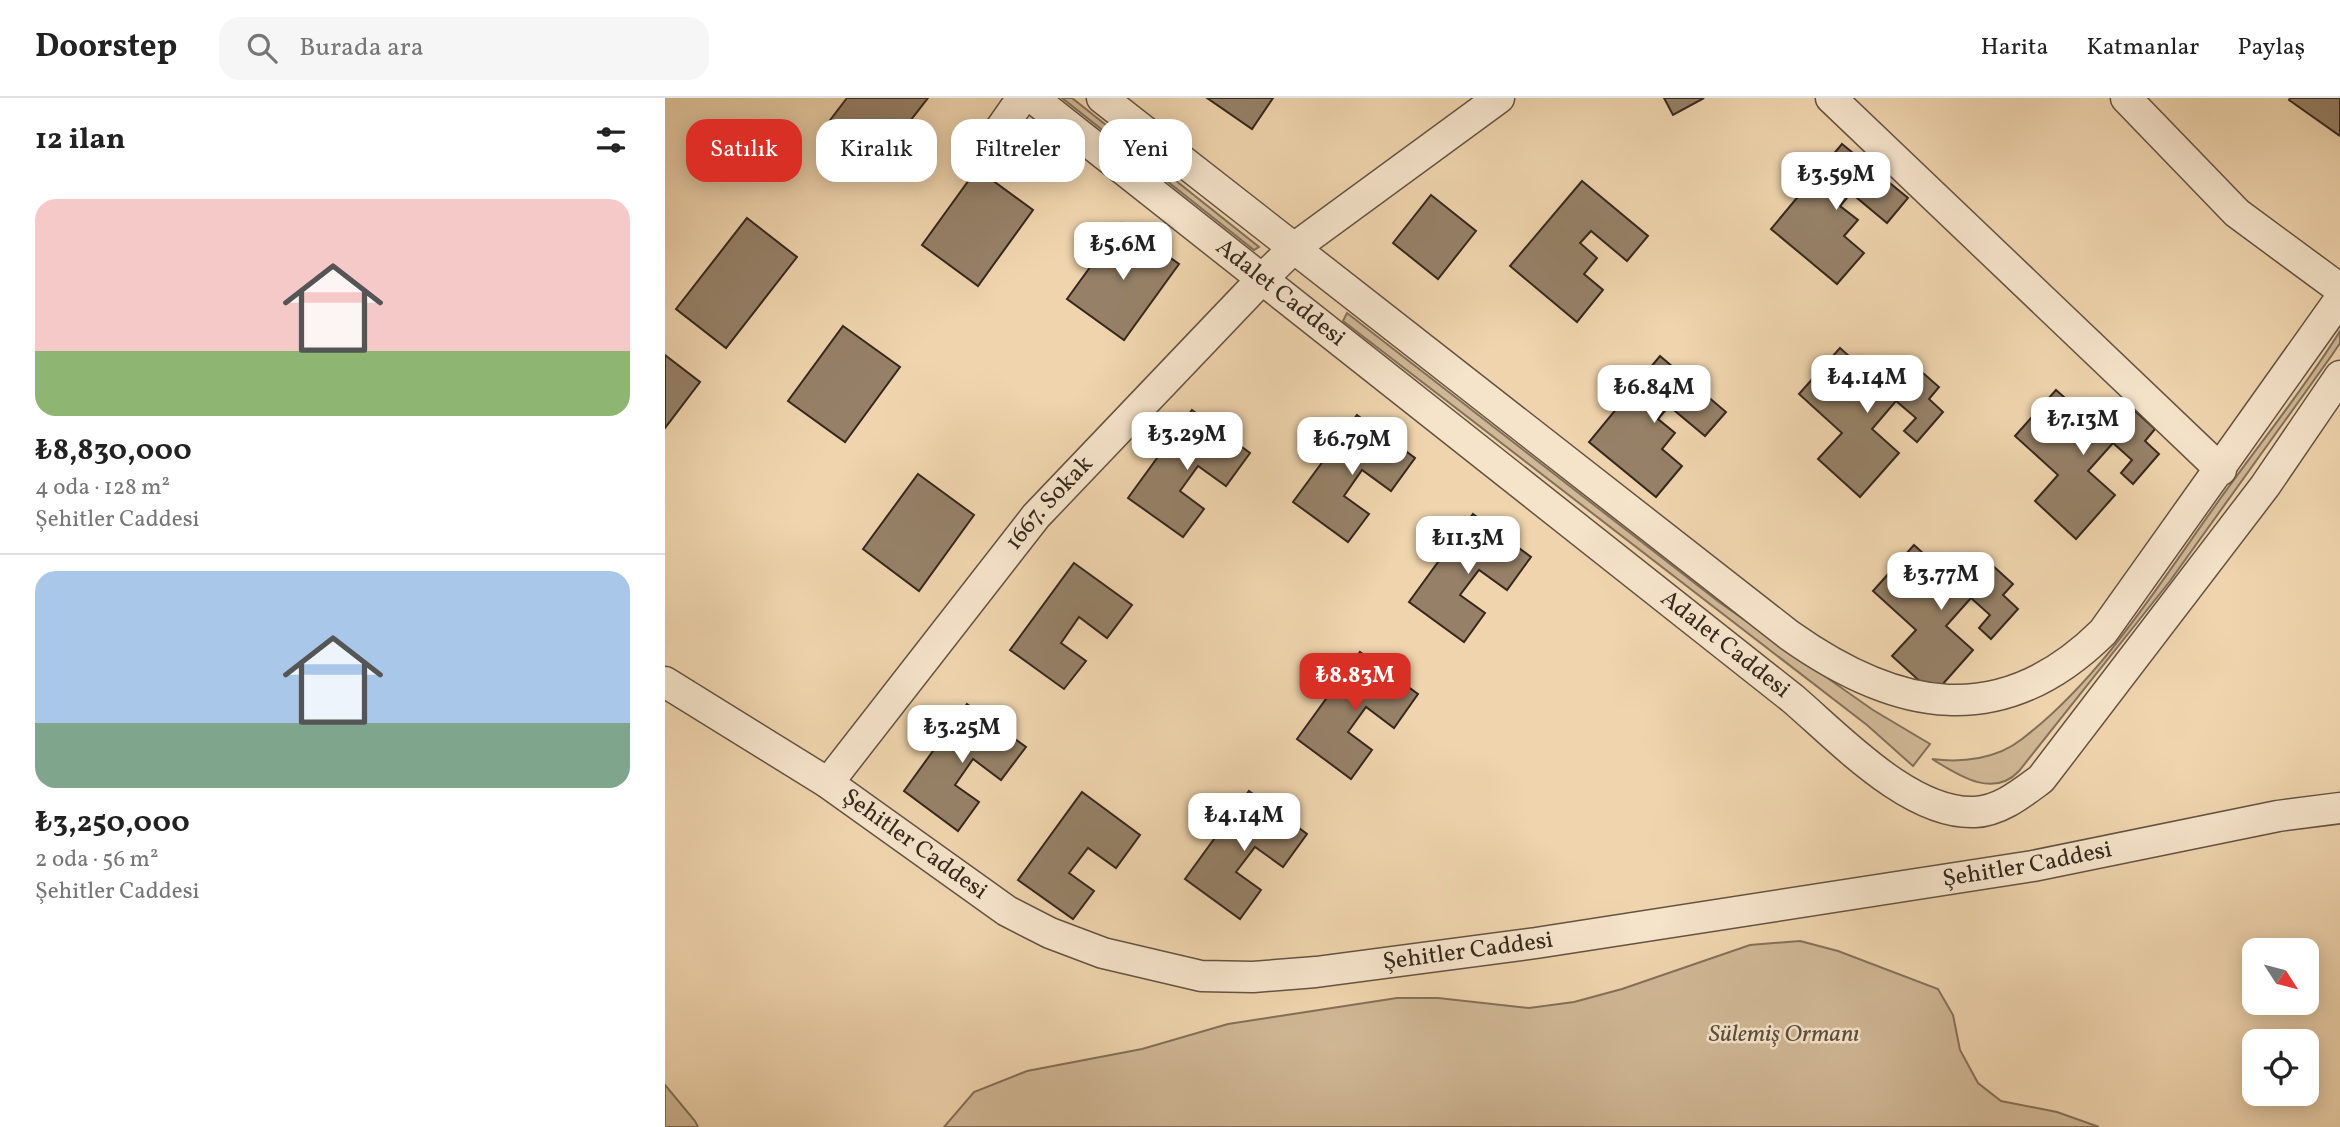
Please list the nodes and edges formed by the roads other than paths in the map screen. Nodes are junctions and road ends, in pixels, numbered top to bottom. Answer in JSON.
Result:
{"nodes":[{"id":1,"x":1022,"y":98,"type":"edge"},
{"id":2,"x":1033,"y":98,"type":"edge"},
{"id":3,"x":1102,"y":98,"type":"edge"},
{"id":4,"x":1499,"y":98,"type":"edge"},
{"id":5,"x":1831,"y":98,"type":"edge"},
{"id":6,"x":2126,"y":98,"type":"edge"},
{"id":7,"x":1007,"y":119,"type":"edge"},
{"id":8,"x":1294,"y":248,"type":"junction"},
{"id":9,"x":1262,"y":279,"type":"junction"},
{"id":10,"x":2340,"y":289,"type":"edge"},
{"id":11,"x":2340,"y":299,"type":"edge"},
{"id":12,"x":2340,"y":376,"type":"edge"},
{"id":13,"x":2221,"y":470,"type":"junction"},
{"id":14,"x":665,"y":682,"type":"edge"},
{"id":15,"x":828,"y":783,"type":"junction"},
{"id":16,"x":2340,"y":807,"type":"edge"}],
"edges":[{"from":1,"to":7,"type":"street"},
{"from":2,"to":9,"type":"street","name":"Adalet Caddesi"},
{"from":3,"to":8,"type":"street"},
{"from":4,"to":8,"type":"street","name":"1667. Sokak"},
{"from":5,"to":13,"type":"street"},
{"from":6,"to":10,"type":"street"},
{"from":8,"to":9,"type":"street","name":"1667. Sokak"},
{"from":8,"to":13,"type":"street"},
{"from":9,"to":12,"type":"street","name":"Adalet Caddesi"},
{"from":9,"to":15,"type":"street","name":"1667. Sokak"},
{"from":11,"to":13,"type":"street"},
{"from":14,"to":15,"type":"street","name":"Şehitler Caddesi"},
{"from":15,"to":16,"type":"street","name":"Şehitler Caddesi"}]}
